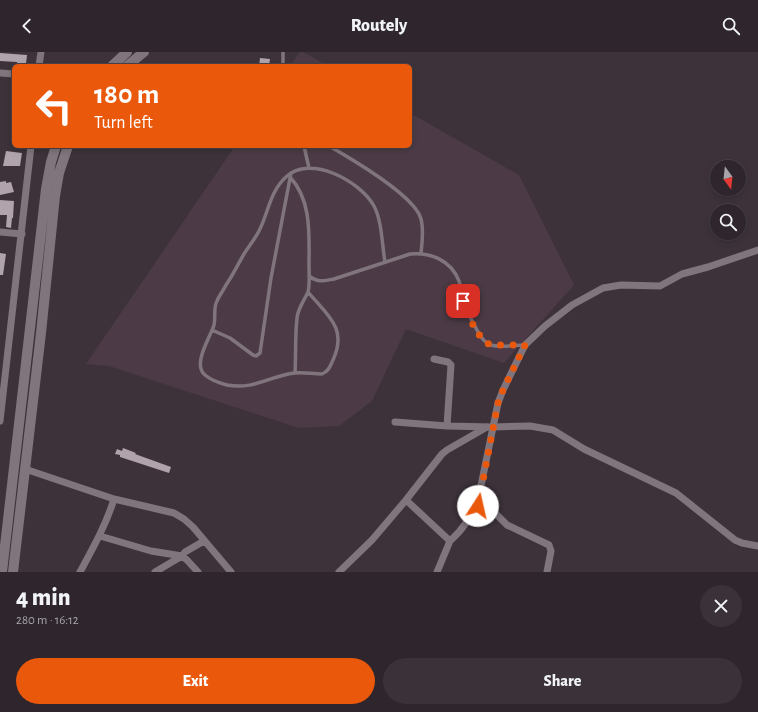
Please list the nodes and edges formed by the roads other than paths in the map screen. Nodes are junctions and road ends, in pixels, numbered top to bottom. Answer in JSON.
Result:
{"nodes":[{"id":1,"x":41,"y":52,"type":"edge"},
{"id":2,"x":126,"y":52,"type":"edge"},
{"id":3,"x":144,"y":52,"type":"edge"},
{"id":4,"x":283,"y":52,"type":"edge"},
{"id":5,"x":39,"y":64,"type":"edge"},
{"id":6,"x":114,"y":64,"type":"edge"},
{"id":7,"x":129,"y":64,"type":"edge"},
{"id":8,"x":283,"y":64,"type":"edge"},
{"id":9,"x":0,"y":73,"type":"edge"},
{"id":10,"x":12,"y":74,"type":"edge"},
{"id":11,"x":31,"y":148,"type":"edge"},
{"id":12,"x":55,"y":148,"type":"edge"},
{"id":13,"x":67,"y":148,"type":"edge"},
{"id":14,"x":304,"y":148,"type":"edge"},
{"id":15,"x":332,"y":148,"type":"edge"},
{"id":16,"x":309,"y":168,"type":"junction"},
{"id":17,"x":290,"y":175,"type":"junction"},
{"id":18,"x":0,"y":232,"type":"edge"},
{"id":19,"x":22,"y":234,"type":"junction"},
{"id":20,"x":758,"y":250,"type":"edge"},
{"id":21,"x":421,"y":253,"type":"junction"},
{"id":22,"x":385,"y":262,"type":"junction"},
{"id":23,"x":309,"y":276,"type":"junction"},
{"id":24,"x":308,"y":292,"type":"junction"},
{"id":25,"x":212,"y":330,"type":"junction"},
{"id":26,"x":525,"y":345,"type":"junction"},
{"id":27,"x":434,"y":359,"type":"dead end"},
{"id":28,"x":295,"y":373,"type":"junction"},
{"id":29,"x":2,"y":389,"type":"edge"},
{"id":30,"x":20,"y":413,"type":"junction"},
{"id":31,"x":31,"y":415,"type":"junction"},
{"id":32,"x":0,"y":421,"type":"edge"},
{"id":33,"x":396,"y":422,"type":"dead end"},
{"id":34,"x":447,"y":426,"type":"junction"},
{"id":35,"x":490,"y":427,"type":"junction"},
{"id":36,"x":26,"y":470,"type":"junction"},
{"id":37,"x":114,"y":499,"type":"junction"},
{"id":38,"x":406,"y":500,"type":"junction"},
{"id":39,"x":478,"y":504,"type":"junction"},
{"id":40,"x":100,"y":536,"type":"junction"},
{"id":41,"x":204,"y":541,"type":"junction"},
{"id":42,"x":450,"y":541,"type":"junction"},
{"id":43,"x":758,"y":546,"type":"edge"},
{"id":44,"x":182,"y":556,"type":"junction"},
{"id":45,"x":2,"y":572,"type":"edge"},
{"id":46,"x":13,"y":572,"type":"edge"},
{"id":47,"x":80,"y":572,"type":"edge"},
{"id":48,"x":154,"y":572,"type":"edge"},
{"id":49,"x":198,"y":572,"type":"edge"},
{"id":50,"x":231,"y":572,"type":"edge"},
{"id":51,"x":339,"y":572,"type":"edge"},
{"id":52,"x":437,"y":572,"type":"edge"},
{"id":53,"x":547,"y":572,"type":"edge"}],
"edges":[{"from":1,"to":5,"type":"street"},
{"from":2,"to":6,"type":"main road"},
{"from":3,"to":7,"type":"main road"},
{"from":4,"to":8,"type":"lane"},
{"from":9,"to":10,"type":"street"},
{"from":11,"to":19,"type":"street"},
{"from":12,"to":30,"type":"main road"},
{"from":13,"to":31,"type":"main road"},
{"from":14,"to":16,"type":"lane"},
{"from":15,"to":21,"type":"lane"},
{"from":16,"to":17,"type":"lane"},
{"from":16,"to":22,"type":"lane"},
{"from":17,"to":23,"type":"lane"},
{"from":17,"to":25,"type":"lane"},
{"from":17,"to":25,"type":"lane"},
{"from":18,"to":19,"type":"street"},
{"from":19,"to":29,"type":"street"},
{"from":20,"to":26,"type":"street"},
{"from":21,"to":22,"type":"lane"},
{"from":21,"to":26,"type":"lane"},
{"from":22,"to":23,"type":"lane"},
{"from":23,"to":24,"type":"lane"},
{"from":24,"to":28,"type":"lane"},
{"from":24,"to":28,"type":"lane"},
{"from":25,"to":28,"type":"lane"},
{"from":26,"to":35,"type":"street"},
{"from":27,"to":34,"type":"street"},
{"from":29,"to":32,"type":"street"},
{"from":30,"to":31,"type":"main road"},
{"from":30,"to":45,"type":"main road"},
{"from":31,"to":36,"type":"main road"},
{"from":33,"to":34,"type":"street"},
{"from":34,"to":35,"type":"street"},
{"from":35,"to":38,"type":"street"},
{"from":35,"to":39,"type":"street"},
{"from":35,"to":43,"type":"street"},
{"from":36,"to":37,"type":"street"},
{"from":36,"to":46,"type":"main road"},
{"from":37,"to":40,"type":"street"},
{"from":37,"to":41,"type":"street"},
{"from":38,"to":42,"type":"street"},
{"from":38,"to":51,"type":"street"},
{"from":39,"to":42,"type":"street"},
{"from":39,"to":53,"type":"street"},
{"from":40,"to":44,"type":"street"},
{"from":40,"to":47,"type":"street"},
{"from":41,"to":44,"type":"street"},
{"from":41,"to":50,"type":"street"},
{"from":42,"to":52,"type":"street"},
{"from":44,"to":48,"type":"street"},
{"from":44,"to":49,"type":"street"}]}
